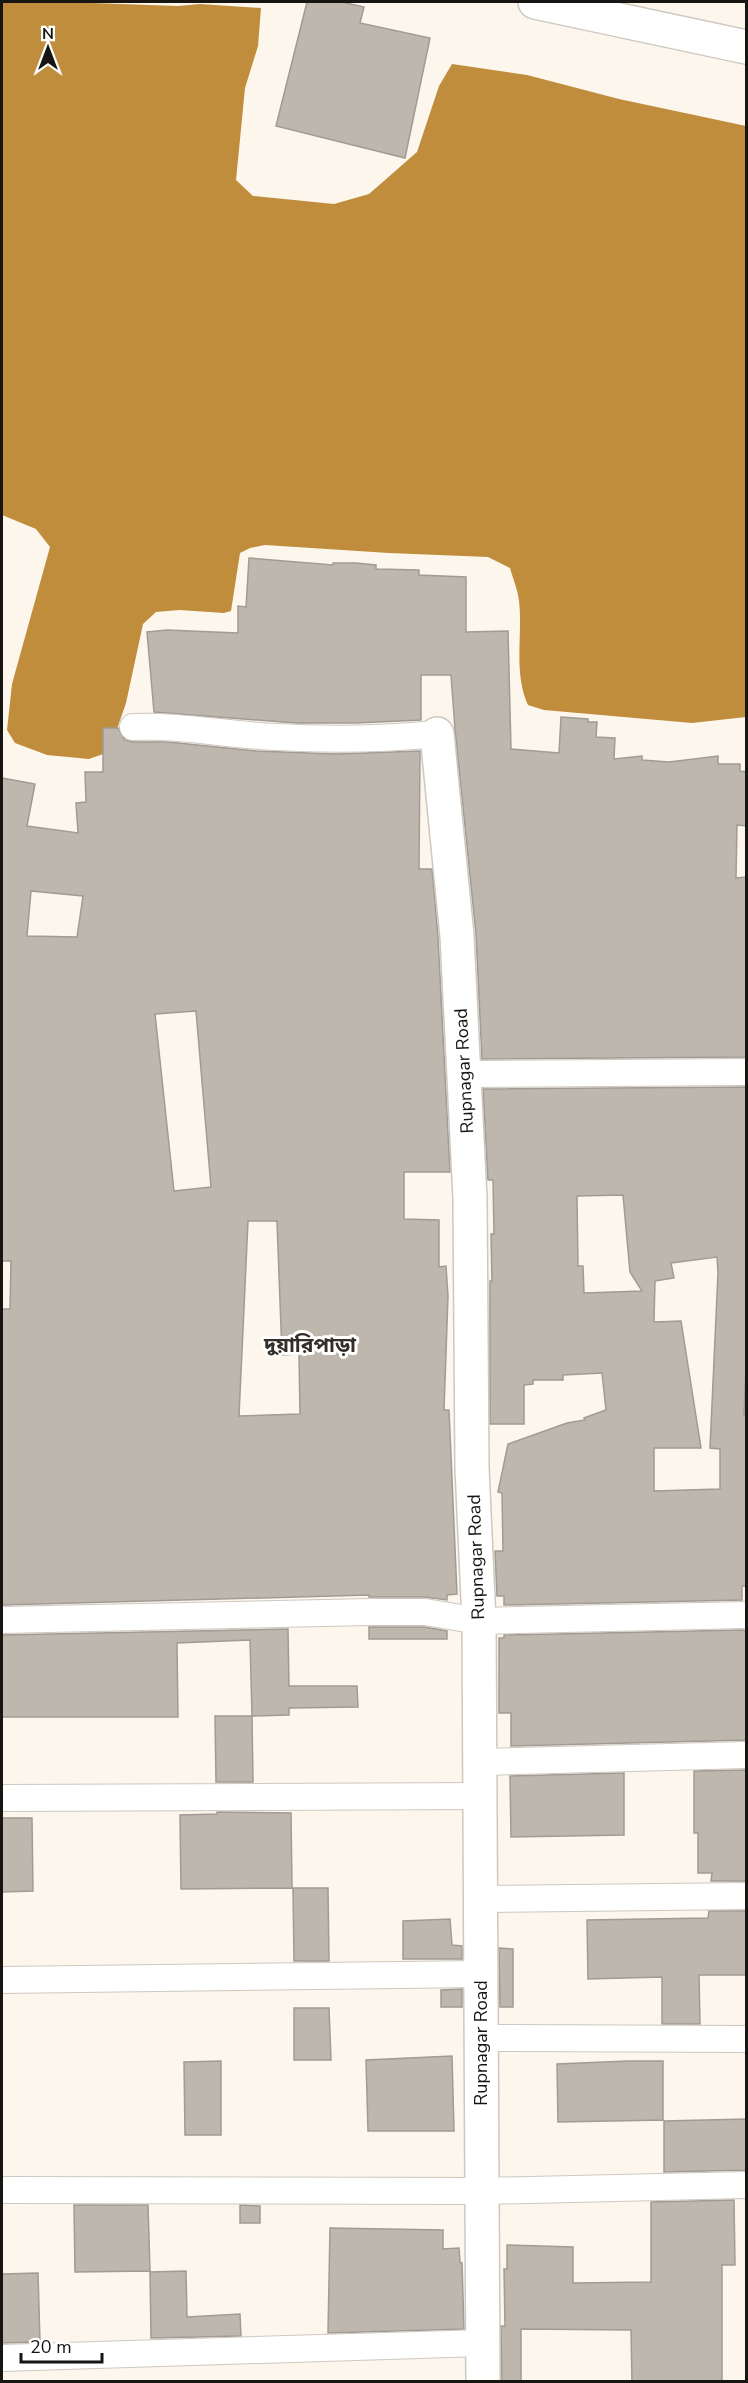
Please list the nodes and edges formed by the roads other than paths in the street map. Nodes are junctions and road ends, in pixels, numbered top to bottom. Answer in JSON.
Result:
{"nodes":[{"id":1,"x":536,"y":2,"type":"edge"},
{"id":2,"x":747,"y":47,"type":"edge"},
{"id":3,"x":133,"y":727,"type":"dead end"},
{"id":4,"x":437,"y":734,"type":"joint"},
{"id":5,"x":747,"y":1072,"type":"edge"},
{"id":6,"x":465,"y":1074,"type":"junction"},
{"id":7,"x":747,"y":1615,"type":"edge"},
{"id":8,"x":2,"y":1620,"type":"edge"},
{"id":9,"x":480,"y":1621,"type":"junction"},
{"id":10,"x":747,"y":1755,"type":"edge"},
{"id":11,"x":480,"y":1762,"type":"junction"},
{"id":12,"x":480,"y":1796,"type":"junction"},
{"id":13,"x":2,"y":1798,"type":"edge"},
{"id":14,"x":747,"y":1896,"type":"edge"},
{"id":15,"x":481,"y":1899,"type":"junction"},
{"id":16,"x":481,"y":1974,"type":"junction"},
{"id":17,"x":2,"y":1980,"type":"edge"},
{"id":18,"x":481,"y":2038,"type":"junction"},
{"id":19,"x":747,"y":2038,"type":"edge"},
{"id":20,"x":747,"y":2185,"type":"edge"},
{"id":21,"x":2,"y":2190,"type":"edge"},
{"id":22,"x":482,"y":2192,"type":"junction"},
{"id":23,"x":482,"y":2343,"type":"junction"},
{"id":24,"x":2,"y":2358,"type":"edge"},
{"id":25,"x":483,"y":2382,"type":"edge"}],
"edges":[{"from":1,"to":2,"type":"street"},
{"from":3,"to":4,"type":"street"},
{"from":4,"to":6,"type":"street","name":"Rupnagar Road"},
{"from":5,"to":6,"type":"street"},
{"from":6,"to":9,"type":"street","name":"Rupnagar Road"},
{"from":7,"to":9,"type":"street"},
{"from":8,"to":9,"type":"street"},
{"from":9,"to":11,"type":"street","name":"Rupnagar Road"},
{"from":10,"to":11,"type":"street"},
{"from":11,"to":12,"type":"street","name":"Rupnagar Road"},
{"from":12,"to":13,"type":"street"},
{"from":12,"to":15,"type":"street","name":"Rupnagar Road"},
{"from":14,"to":15,"type":"street"},
{"from":15,"to":16,"type":"street","name":"Rupnagar Road"},
{"from":16,"to":17,"type":"street"},
{"from":16,"to":18,"type":"street","name":"Rupnagar Road"},
{"from":18,"to":19,"type":"street"},
{"from":18,"to":22,"type":"street","name":"Rupnagar Road"},
{"from":20,"to":22,"type":"street"},
{"from":21,"to":22,"type":"street"},
{"from":22,"to":23,"type":"street","name":"Rupnagar Road"},
{"from":23,"to":24,"type":"street"},
{"from":23,"to":25,"type":"street","name":"Rupnagar Road"}]}
